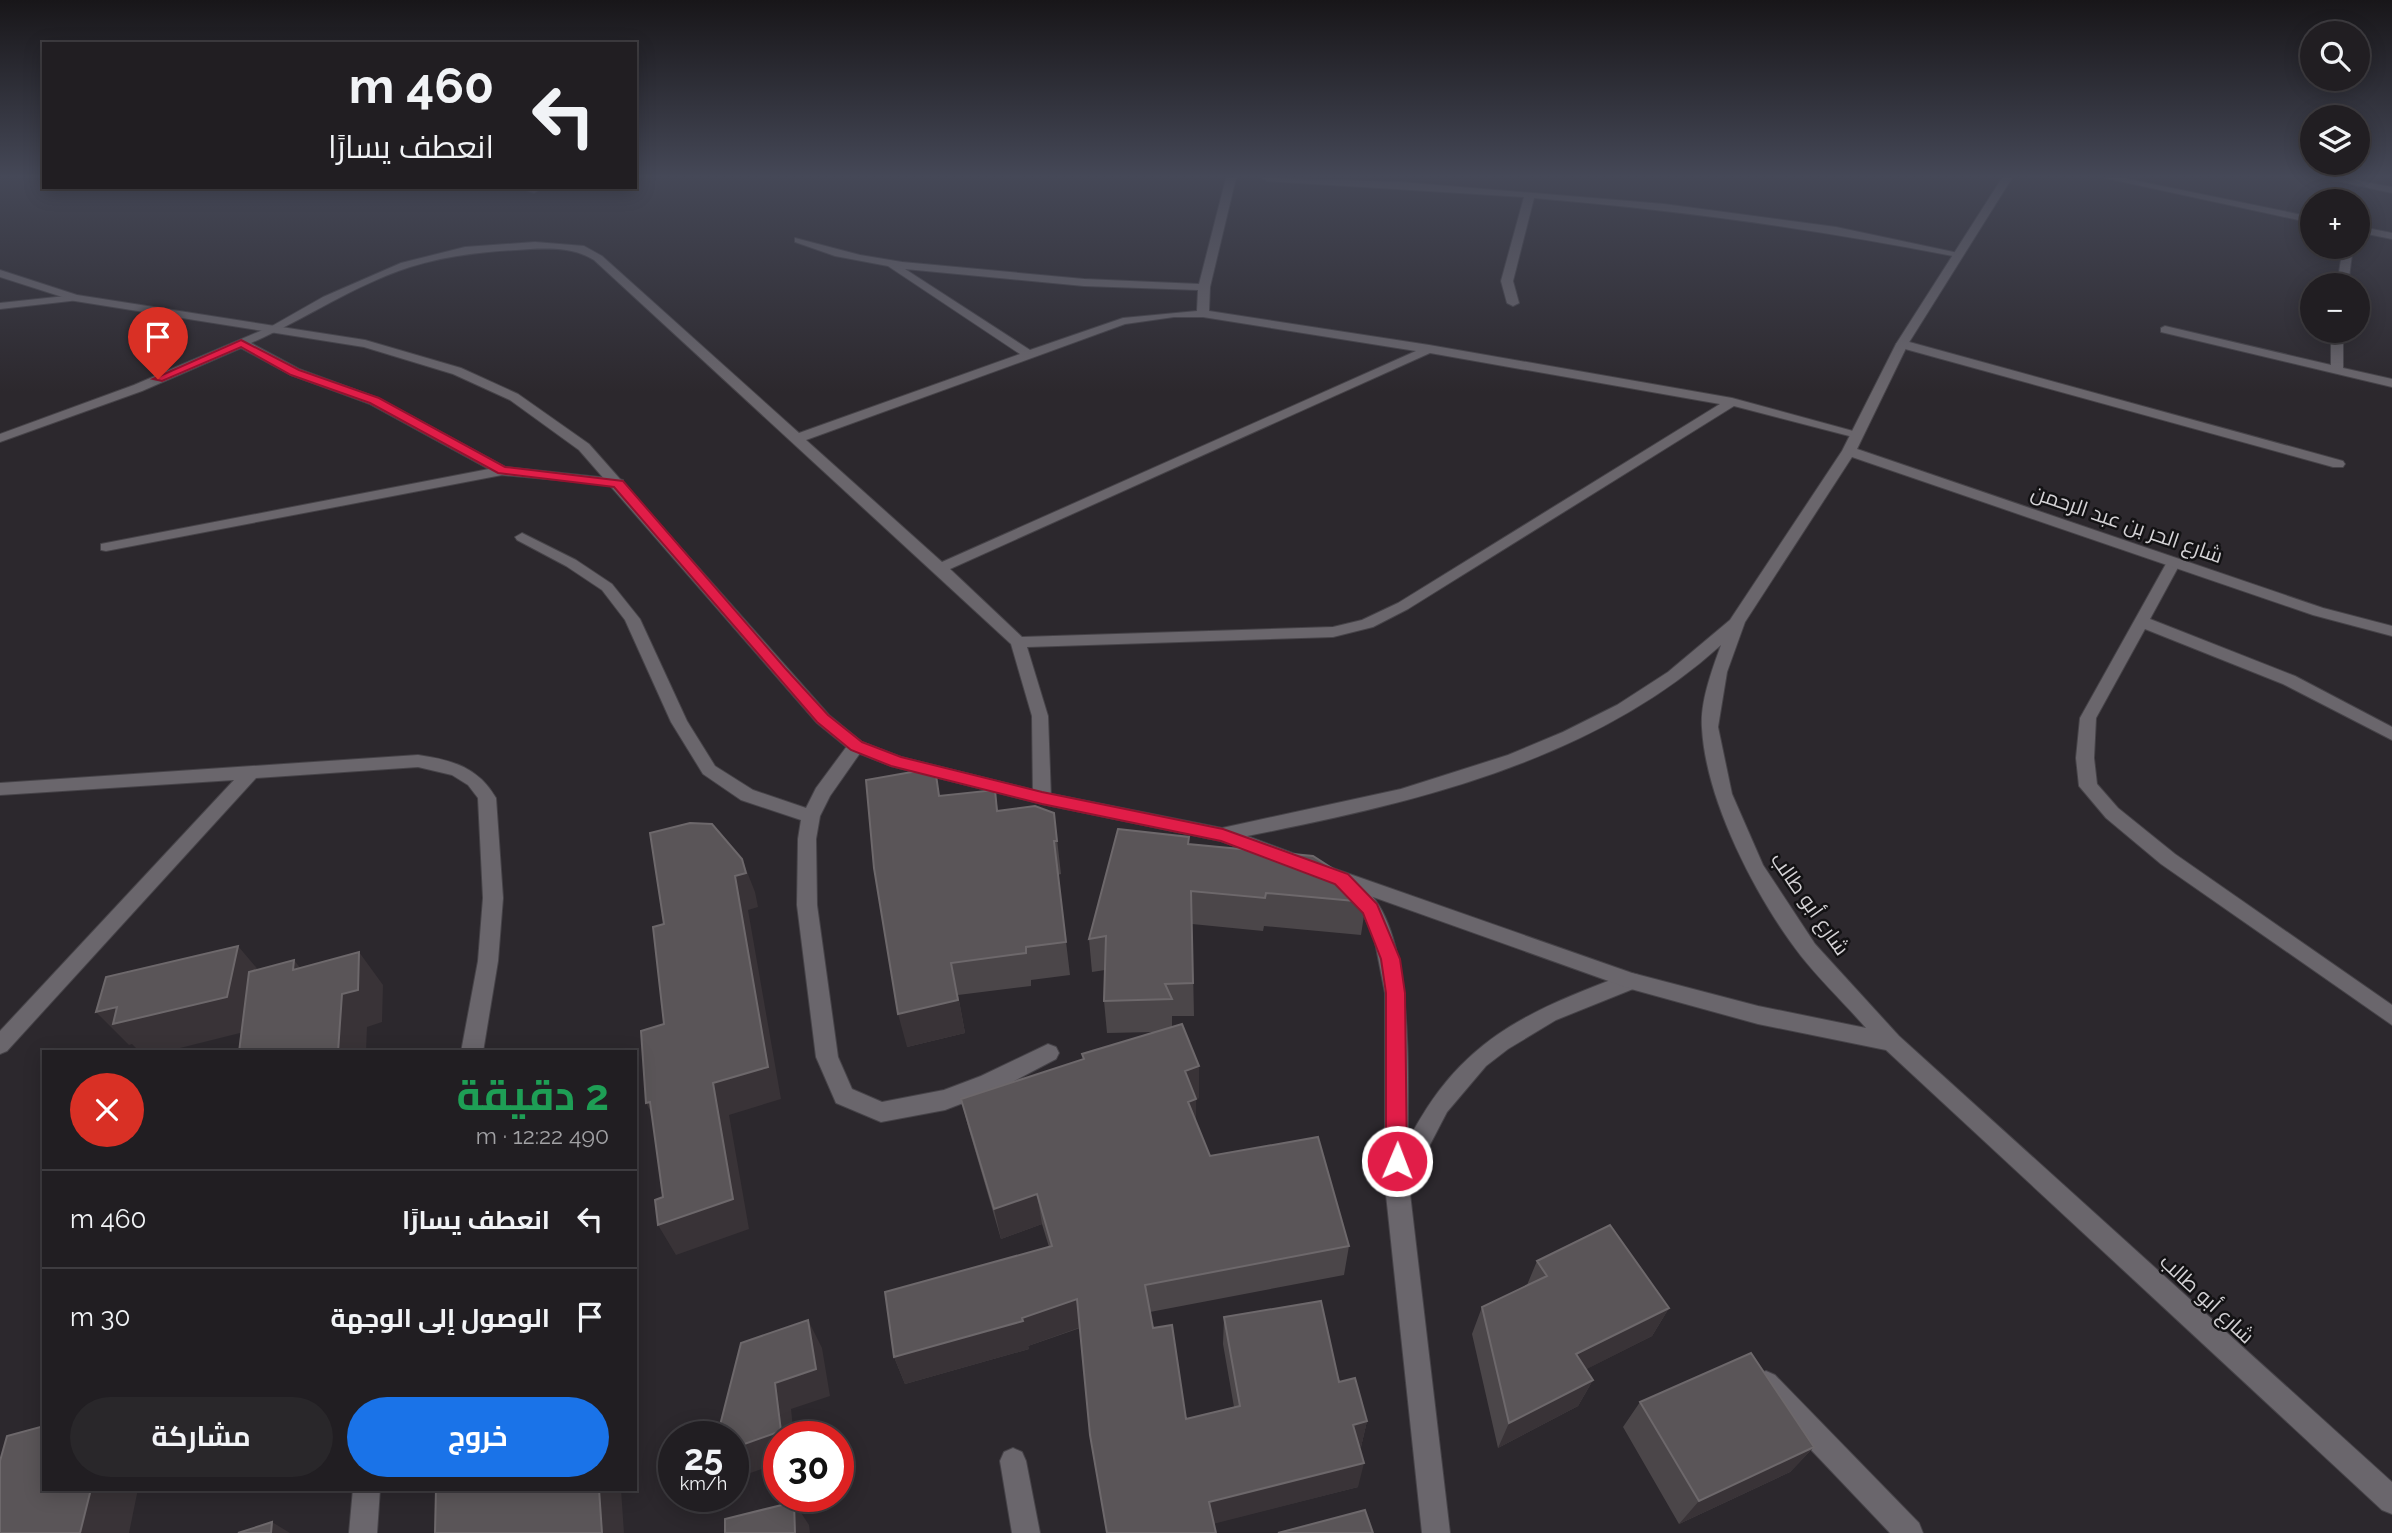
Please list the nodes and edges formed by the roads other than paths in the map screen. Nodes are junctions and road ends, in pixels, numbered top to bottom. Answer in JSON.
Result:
{"nodes":[{"id":1,"x":480,"y":250,"type":"edge"},
{"id":2,"x":585,"y":250,"type":"edge"},
{"id":3,"x":822,"y":250,"type":"edge"},
{"id":4,"x":1213,"y":250,"type":"edge"},
{"id":5,"x":1515,"y":250,"type":"edge"},
{"id":6,"x":1934,"y":250,"type":"edge"},
{"id":7,"x":1961,"y":250,"type":"edge"},
{"id":8,"x":1958,"y":254,"type":"junction"},
{"id":9,"x":889,"y":263,"type":"junction"},
{"id":10,"x":0,"y":272,"type":"edge"},
{"id":11,"x":1204,"y":287,"type":"junction"},
{"id":12,"x":75,"y":298,"type":"junction"},
{"id":13,"x":1513,"y":303,"type":"dead end"},
{"id":14,"x":0,"y":306,"type":"edge"},
{"id":15,"x":1203,"y":314,"type":"junction"},
{"id":16,"x":276,"y":328,"type":"junction"},
{"id":17,"x":2165,"y":330,"type":"dead end"},
{"id":18,"x":241,"y":343,"type":"junction"},
{"id":19,"x":2337,"y":343,"type":"edge"},
{"id":20,"x":1902,"y":344,"type":"junction"},
{"id":21,"x":1429,"y":349,"type":"junction"},
{"id":22,"x":1031,"y":356,"type":"junction"},
{"id":23,"x":2337,"y":370,"type":"junction"},
{"id":24,"x":2392,"y":383,"type":"edge"},
{"id":25,"x":1732,"y":402,"type":"junction"},
{"id":26,"x":0,"y":438,"type":"edge"},
{"id":27,"x":796,"y":439,"type":"junction"},
{"id":28,"x":1853,"y":443,"type":"junction"},
{"id":29,"x":2337,"y":464,"type":"dead end"},
{"id":30,"x":502,"y":471,"type":"junction"},
{"id":31,"x":618,"y":483,"type":"junction"},
{"id":32,"x":522,"y":537,"type":"dead end"},
{"id":33,"x":106,"y":547,"type":"dead end"},
{"id":34,"x":2174,"y":562,"type":"junction"},
{"id":35,"x":940,"y":568,"type":"junction"},
{"id":36,"x":2140,"y":621,"type":"junction"},
{"id":37,"x":1737,"y":622,"type":"junction"},
{"id":38,"x":2392,"y":631,"type":"edge"},
{"id":39,"x":1018,"y":642,"type":"junction"},
{"id":40,"x":2392,"y":734,"type":"edge"},
{"id":41,"x":856,"y":746,"type":"junction"},
{"id":42,"x":251,"y":771,"type":"junction"},
{"id":43,"x":0,"y":789,"type":"edge"},
{"id":44,"x":1042,"y":798,"type":"junction"},
{"id":45,"x":811,"y":816,"type":"junction"},
{"id":46,"x":1223,"y":835,"type":"junction"},
{"id":47,"x":1342,"y":879,"type":"junction"},
{"id":48,"x":1631,"y":981,"type":"junction"},
{"id":49,"x":2392,"y":1016,"type":"edge"},
{"id":50,"x":27,"y":1018,"type":"junction"},
{"id":51,"x":0,"y":1022,"type":"edge"},
{"id":52,"x":1892,"y":1042,"type":"junction"},
{"id":53,"x":0,"y":1045,"type":"edge"},
{"id":54,"x":472,"y":1050,"type":"edge"},
{"id":55,"x":1048,"y":1053,"type":"dead end"},
{"id":56,"x":1396,"y":1185,"type":"junction"},
{"id":57,"x":1752,"y":1368,"type":"edge"},
{"id":58,"x":1013,"y":1461,"type":"dead end"},
{"id":59,"x":367,"y":1491,"type":"edge"},
{"id":60,"x":2392,"y":1500,"type":"edge"},
{"id":61,"x":363,"y":1533,"type":"edge"},
{"id":62,"x":1026,"y":1533,"type":"edge"},
{"id":63,"x":1436,"y":1533,"type":"edge"},
{"id":64,"x":1909,"y":1533,"type":"edge"}],
"edges":[{"from":1,"to":16,"type":"street"},
{"from":2,"to":27,"type":"street"},
{"from":3,"to":9,"type":"street"},
{"from":4,"to":11,"type":"street"},
{"from":5,"to":13,"type":"street"},
{"from":6,"to":8,"type":"street"},
{"from":7,"to":8,"type":"street","name":"شارع أبو طالب"},
{"from":8,"to":20,"type":"street","name":"شارع أبو طالب"},
{"from":9,"to":11,"type":"street"},
{"from":9,"to":22,"type":"street"},
{"from":10,"to":12,"type":"street"},
{"from":11,"to":15,"type":"street"},
{"from":12,"to":14,"type":"street"},
{"from":12,"to":16,"type":"street"},
{"from":15,"to":21,"type":"street","name":"شارع الحر بن عبد الرحمن"},
{"from":15,"to":22,"type":"street","name":"شارع الحر بن عبد الرحمن"},
{"from":16,"to":18,"type":"street"},
{"from":16,"to":31,"type":"street"},
{"from":17,"to":23,"type":"street"},
{"from":18,"to":26,"type":"street"},
{"from":18,"to":30,"type":"street"},
{"from":19,"to":23,"type":"street"},
{"from":20,"to":28,"type":"street","name":"شارع أبو طالب"},
{"from":20,"to":29,"type":"street"},
{"from":21,"to":25,"type":"street","name":"شارع الحر بن عبد الرحمن"},
{"from":21,"to":35,"type":"street"},
{"from":22,"to":27,"type":"street","name":"شارع الحر بن عبد الرحمن"},
{"from":23,"to":24,"type":"street"},
{"from":25,"to":28,"type":"street","name":"شارع الحر بن عبد الرحمن"},
{"from":25,"to":39,"type":"street"},
{"from":27,"to":35,"type":"street"},
{"from":28,"to":34,"type":"street","name":"شارع الحر بن عبد الرحمن"},
{"from":28,"to":37,"type":"street","name":"شارع أبو طالب"},
{"from":30,"to":31,"type":"street"},
{"from":30,"to":33,"type":"street"},
{"from":31,"to":41,"type":"street"},
{"from":32,"to":45,"type":"street"},
{"from":34,"to":36,"type":"street"},
{"from":34,"to":38,"type":"street","name":"شارع الحر بن عبد الرحمن"},
{"from":35,"to":39,"type":"street"},
{"from":36,"to":40,"type":"street"},
{"from":36,"to":49,"type":"street"},
{"from":37,"to":46,"type":"street"},
{"from":37,"to":52,"type":"street","name":"شارع أبو طالب"},
{"from":39,"to":44,"type":"street"},
{"from":41,"to":44,"type":"street"},
{"from":41,"to":45,"type":"street"},
{"from":42,"to":43,"type":"street"},
{"from":42,"to":50,"type":"street"},
{"from":42,"to":54,"type":"street"},
{"from":44,"to":46,"type":"street"},
{"from":45,"to":55,"type":"street"},
{"from":46,"to":47,"type":"street"},
{"from":47,"to":48,"type":"street"},
{"from":47,"to":56,"type":"street"},
{"from":48,"to":52,"type":"street"},
{"from":48,"to":56,"type":"street"},
{"from":50,"to":51,"type":"street"},
{"from":50,"to":53,"type":"street"},
{"from":52,"to":60,"type":"street","name":"شارع أبو طالب"},
{"from":56,"to":63,"type":"street"},
{"from":57,"to":64,"type":"street"},
{"from":58,"to":62,"type":"street"},
{"from":59,"to":61,"type":"street"}]}
